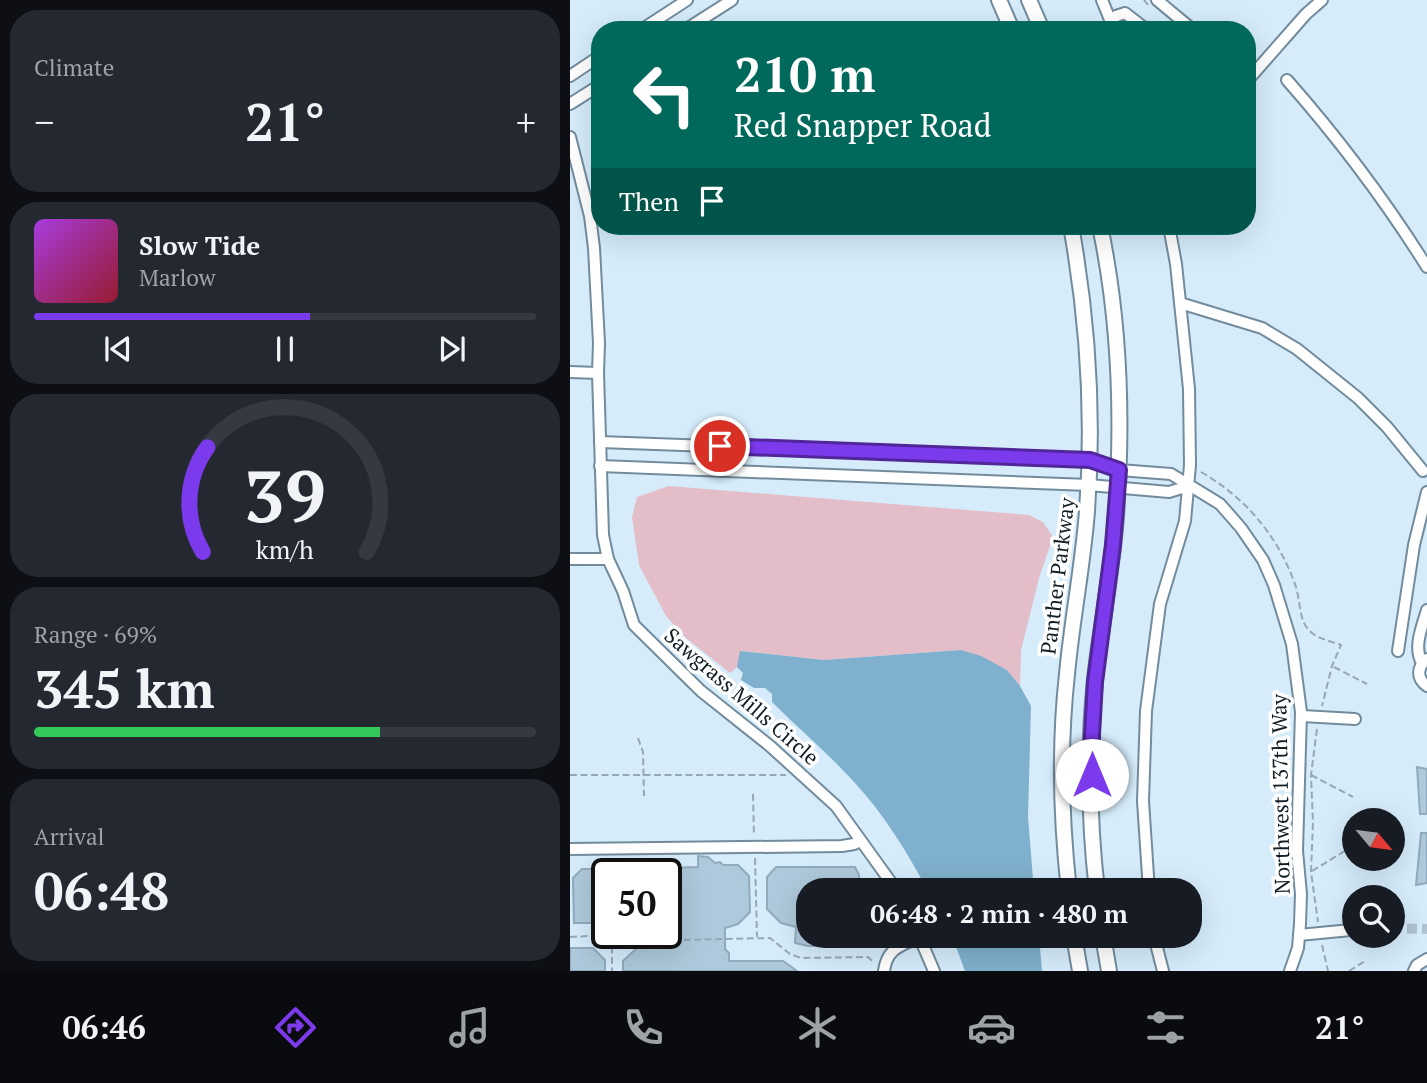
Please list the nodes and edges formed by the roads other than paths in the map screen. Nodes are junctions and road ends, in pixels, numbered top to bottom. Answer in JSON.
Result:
{"nodes":[{"id":1,"x":687,"y":0,"type":"edge"},
{"id":2,"x":732,"y":0,"type":"edge"},
{"id":3,"x":999,"y":0,"type":"edge"},
{"id":4,"x":1030,"y":0,"type":"edge"},
{"id":5,"x":1102,"y":0,"type":"edge"},
{"id":6,"x":1157,"y":0,"type":"edge"},
{"id":7,"x":1322,"y":0,"type":"edge"},
{"id":8,"x":655,"y":21,"type":"edge"},
{"id":9,"x":700,"y":21,"type":"edge"},
{"id":10,"x":1008,"y":21,"type":"edge"},
{"id":11,"x":1038,"y":21,"type":"edge"},
{"id":12,"x":1110,"y":21,"type":"edge"},
{"id":13,"x":1113,"y":21,"type":"edge"},
{"id":14,"x":1135,"y":21,"type":"edge"},
{"id":15,"x":1182,"y":21,"type":"edge"},
{"id":16,"x":591,"y":62,"type":"edge"},
{"id":17,"x":1256,"y":69,"type":"edge"},
{"id":18,"x":570,"y":76,"type":"edge"},
{"id":19,"x":1287,"y":80,"type":"dead end"},
{"id":20,"x":591,"y":91,"type":"edge"},
{"id":21,"x":570,"y":104,"type":"edge"},
{"id":22,"x":570,"y":137,"type":"edge"},
{"id":23,"x":591,"y":223,"type":"edge"},
{"id":24,"x":593,"y":235,"type":"edge"},
{"id":25,"x":1073,"y":235,"type":"edge"},
{"id":26,"x":1102,"y":235,"type":"edge"},
{"id":27,"x":1171,"y":235,"type":"edge"},
{"id":28,"x":1426,"y":267,"type":"edge"},
{"id":29,"x":1180,"y":303,"type":"junction"},
{"id":30,"x":570,"y":372,"type":"edge"},
{"id":31,"x":598,"y":373,"type":"junction"},
{"id":32,"x":600,"y":442,"type":"junction"},
{"id":33,"x":878,"y":453,"type":"junction"},
{"id":34,"x":1090,"y":460,"type":"junction"},
{"id":35,"x":600,"y":466,"type":"junction"},
{"id":36,"x":1119,"y":470,"type":"junction"},
{"id":37,"x":1422,"y":471,"type":"dead end"},
{"id":38,"x":877,"y":477,"type":"junction"},
{"id":39,"x":1089,"y":485,"type":"junction"},
{"id":40,"x":1189,"y":486,"type":"junction"},
{"id":41,"x":1118,"y":488,"type":"junction"},
{"id":42,"x":1426,"y":492,"type":"edge"},
{"id":43,"x":1424,"y":521,"type":"edge"},
{"id":44,"x":570,"y":559,"type":"edge"},
{"id":45,"x":608,"y":559,"type":"junction"},
{"id":46,"x":1426,"y":610,"type":"edge"},
{"id":47,"x":1398,"y":652,"type":"dead end"},
{"id":48,"x":1424,"y":661,"type":"edge"},
{"id":49,"x":1426,"y":686,"type":"edge"},
{"id":50,"x":1302,"y":716,"type":"junction"},
{"id":51,"x":1355,"y":719,"type":"dead end"},
{"id":52,"x":861,"y":841,"type":"junction"},
{"id":53,"x":570,"y":849,"type":"edge"},
{"id":54,"x":888,"y":878,"type":"edge"},
{"id":55,"x":1068,"y":878,"type":"edge"},
{"id":56,"x":1096,"y":878,"type":"edge"},
{"id":57,"x":1148,"y":878,"type":"edge"},
{"id":58,"x":1342,"y":931,"type":"edge"},
{"id":59,"x":1299,"y":935,"type":"junction"},
{"id":60,"x":898,"y":948,"type":"edge"},
{"id":61,"x":924,"y":948,"type":"edge"},
{"id":62,"x":1076,"y":948,"type":"edge"},
{"id":63,"x":1105,"y":948,"type":"edge"},
{"id":64,"x":1157,"y":948,"type":"edge"},
{"id":65,"x":1426,"y":959,"type":"edge"},
{"id":66,"x":880,"y":967,"type":"edge"},
{"id":67,"x":934,"y":971,"type":"edge"},
{"id":68,"x":1080,"y":971,"type":"edge"},
{"id":69,"x":1109,"y":971,"type":"edge"},
{"id":70,"x":1163,"y":971,"type":"edge"},
{"id":71,"x":1290,"y":971,"type":"edge"},
{"id":72,"x":1414,"y":971,"type":"edge"}],
"edges":[{"from":1,"to":8,"type":"street"},
{"from":2,"to":9,"type":"street"},
{"from":3,"to":10,"type":"main road"},
{"from":4,"to":11,"type":"main road"},
{"from":5,"to":12,"type":"street"},
{"from":6,"to":15,"type":"street"},
{"from":7,"to":17,"type":"street"},
{"from":13,"to":14,"type":"street"},
{"from":16,"to":18,"type":"street"},
{"from":19,"to":28,"type":"street"},
{"from":20,"to":21,"type":"street"},
{"from":22,"to":23,"type":"street","name":"Sawgrass Mills Circle"},
{"from":24,"to":31,"type":"street","name":"Sawgrass Mills Circle"},
{"from":25,"to":34,"type":"main road","name":"Panther Parkway"},
{"from":26,"to":36,"type":"main road"},
{"from":27,"to":29,"type":"street"},
{"from":29,"to":37,"type":"street"},
{"from":29,"to":40,"type":"street"},
{"from":30,"to":31,"type":"street"},
{"from":31,"to":32,"type":"street","name":"Sawgrass Mills Circle"},
{"from":32,"to":33,"type":"street","name":"Northwest 137th Way"},
{"from":32,"to":35,"type":"street","name":"Sawgrass Mills Circle"},
{"from":33,"to":34,"type":"street","name":"Northwest 137th Way"},
{"from":33,"to":38,"type":"street"},
{"from":34,"to":36,"type":"street","name":"Northwest 137th Way"},
{"from":34,"to":39,"type":"main road","name":"Panther Parkway"},
{"from":35,"to":38,"type":"street"},
{"from":35,"to":45,"type":"street","name":"Sawgrass Mills Circle"},
{"from":36,"to":40,"type":"street","name":"Northwest 137th Way"},
{"from":36,"to":41,"type":"main road"},
{"from":38,"to":39,"type":"street"},
{"from":39,"to":41,"type":"street"},
{"from":39,"to":55,"type":"main road","name":"Panther Parkway"},
{"from":40,"to":41,"type":"street"},
{"from":40,"to":50,"type":"street","name":"Northwest 137th Way"},
{"from":40,"to":57,"type":"street"},
{"from":41,"to":56,"type":"main road"},
{"from":42,"to":43,"type":"street"},
{"from":43,"to":47,"type":"street"},
{"from":44,"to":45,"type":"street"},
{"from":45,"to":52,"type":"street","name":"Sawgrass Mills Circle"},
{"from":46,"to":48,"type":"street"},
{"from":48,"to":49,"type":"street"},
{"from":50,"to":51,"type":"street"},
{"from":50,"to":59,"type":"street","name":"Northwest 137th Way"},
{"from":52,"to":53,"type":"street"},
{"from":52,"to":54,"type":"street","name":"Sawgrass Mills Circle"},
{"from":58,"to":59,"type":"street"},
{"from":59,"to":71,"type":"street","name":"Northwest 137th Way"},
{"from":60,"to":66,"type":"street"},
{"from":61,"to":67,"type":"street"},
{"from":62,"to":68,"type":"main road"},
{"from":63,"to":69,"type":"main road"},
{"from":64,"to":70,"type":"street"},
{"from":65,"to":72,"type":"street"}]}
